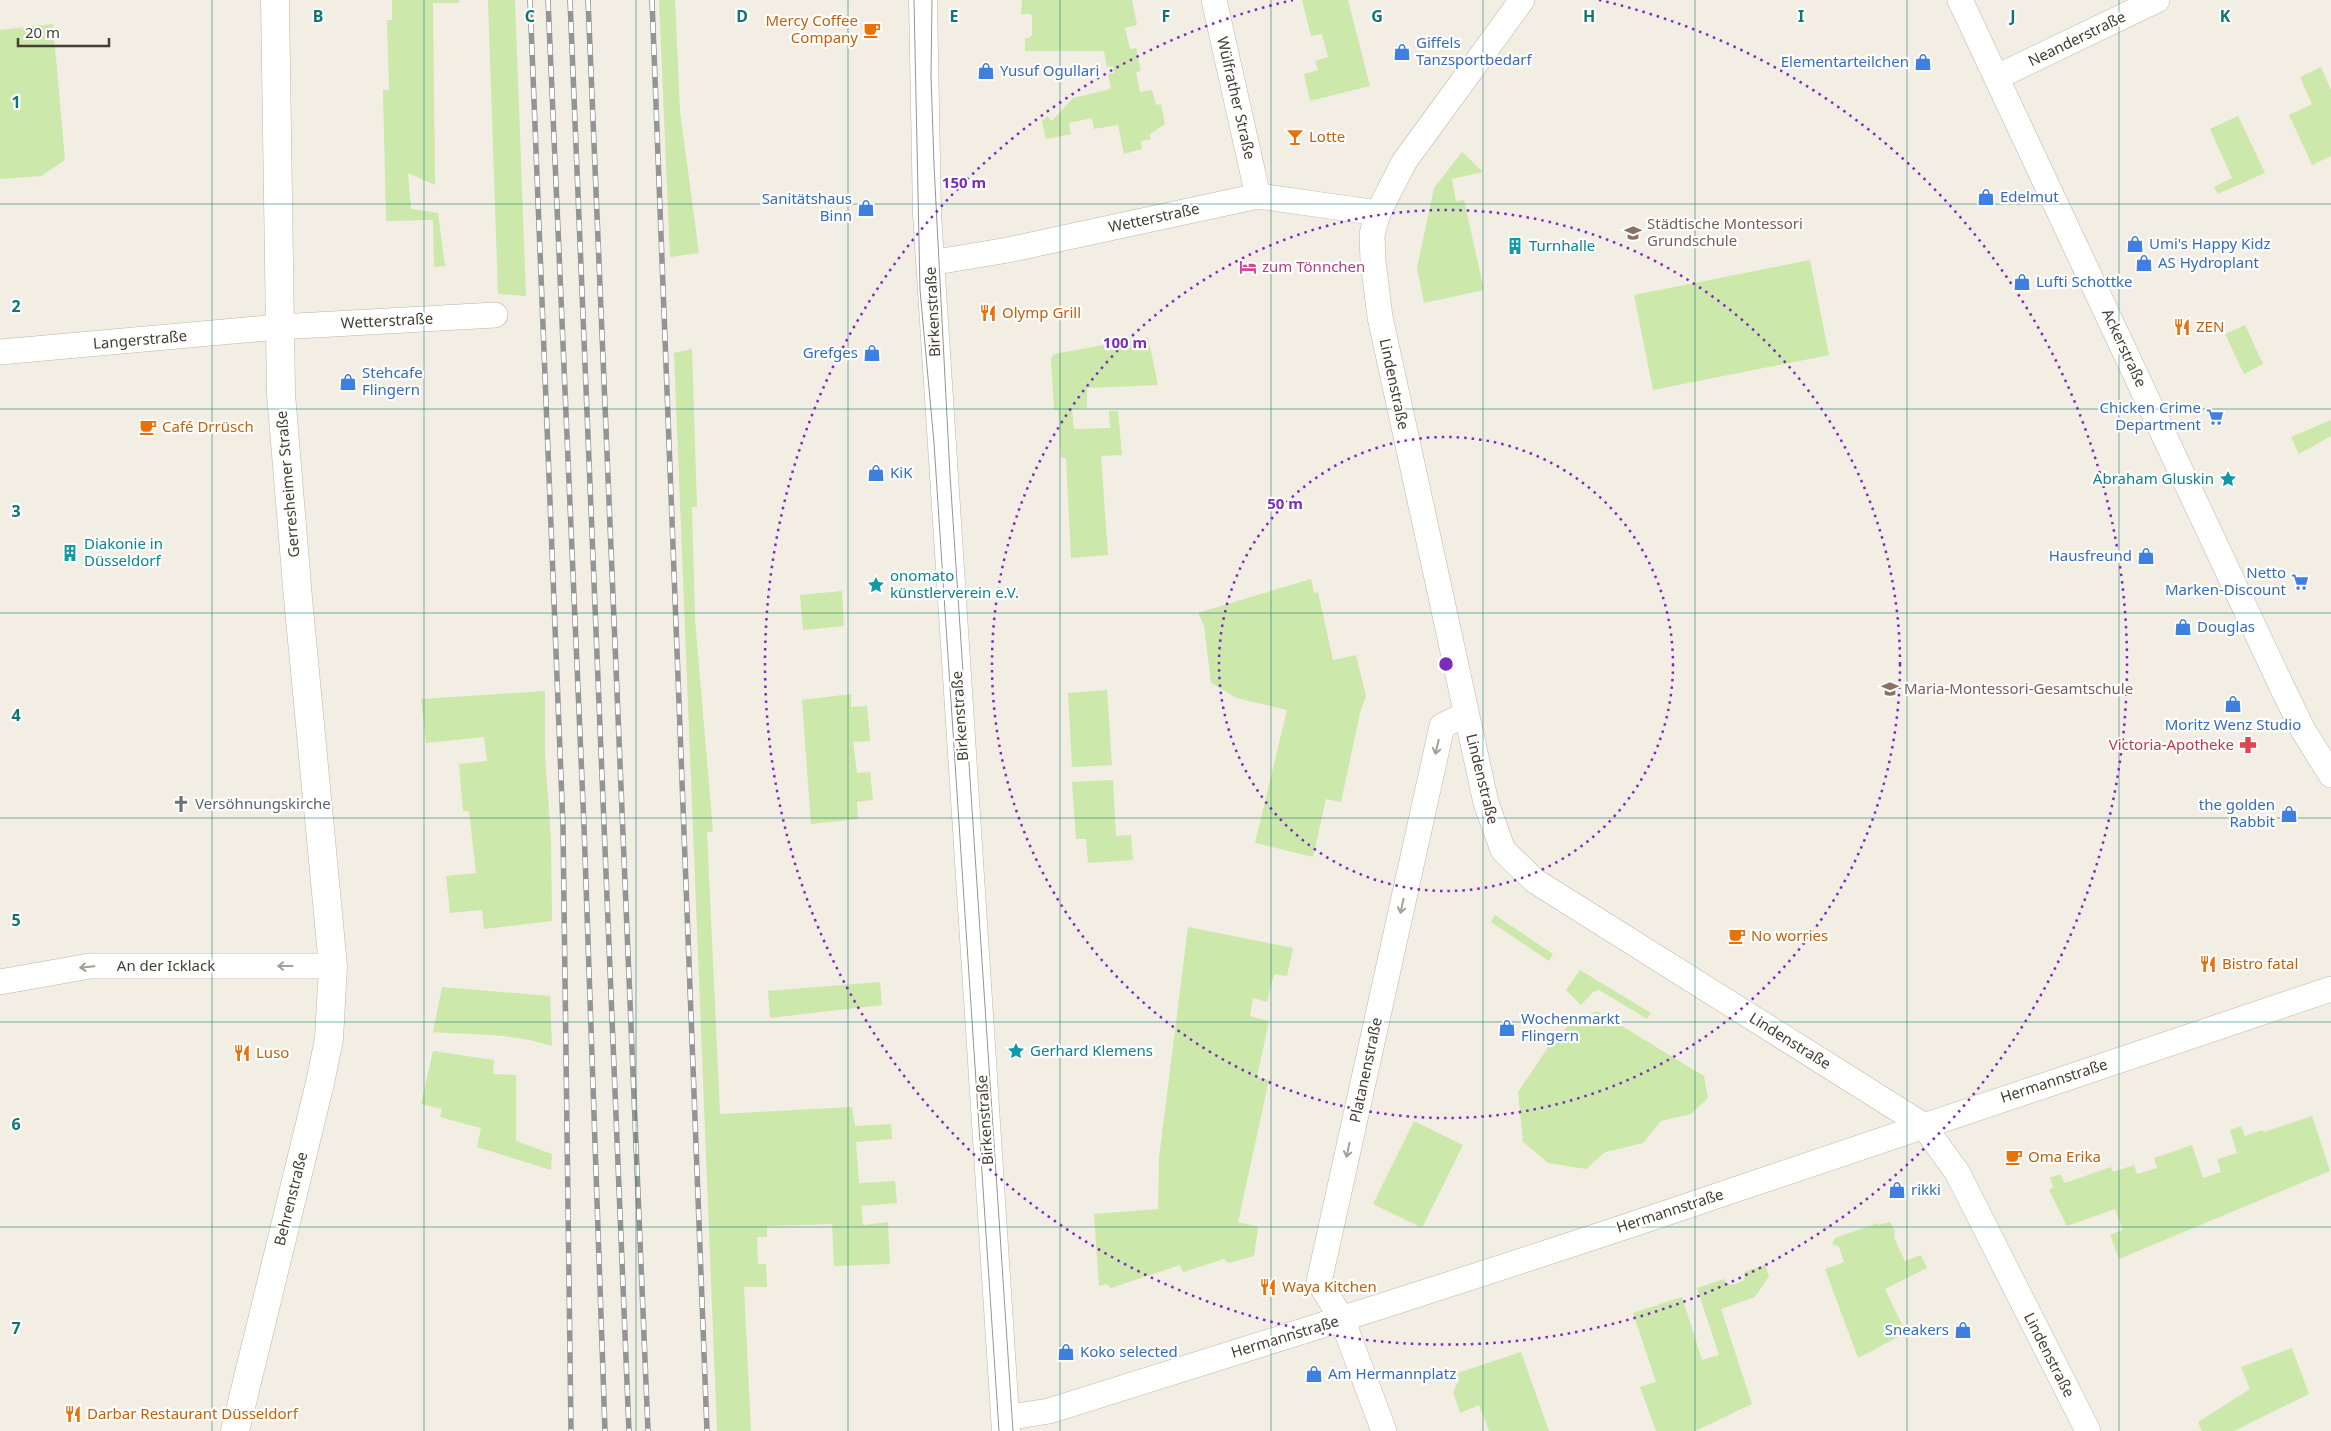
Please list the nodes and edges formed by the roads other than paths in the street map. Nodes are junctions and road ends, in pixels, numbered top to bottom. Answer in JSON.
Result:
{"nodes":[{"id":1,"x":275,"y":0,"type":"edge"},
{"id":2,"x":923,"y":0,"type":"edge"},
{"id":3,"x":1214,"y":0,"type":"edge"},
{"id":4,"x":1522,"y":0,"type":"edge"},
{"id":5,"x":1960,"y":0,"type":"edge"},
{"id":6,"x":2157,"y":0,"type":"edge"},
{"id":7,"x":1997,"y":78,"type":"junction"},
{"id":8,"x":1258,"y":196,"type":"junction"},
{"id":9,"x":1378,"y":212,"type":"junction"},
{"id":10,"x":930,"y":263,"type":"junction"},
{"id":11,"x":495,"y":314,"type":"dead end"},
{"id":12,"x":279,"y":327,"type":"junction"},
{"id":13,"x":0,"y":352,"type":"edge"},
{"id":14,"x":1466,"y":714,"type":"junction"},
{"id":15,"x":2331,"y":776,"type":"edge"},
{"id":16,"x":333,"y":966,"type":"junction"},
{"id":17,"x":0,"y":982,"type":"edge"},
{"id":18,"x":2331,"y":989,"type":"edge"},
{"id":19,"x":1923,"y":1124,"type":"junction"},
{"id":20,"x":1342,"y":1319,"type":"junction"},
{"id":21,"x":1006,"y":1424,"type":"edge"},
{"id":22,"x":236,"y":1431,"type":"edge"},
{"id":23,"x":1384,"y":1431,"type":"edge"},
{"id":24,"x":2088,"y":1431,"type":"edge"}],
"edges":[{"from":1,"to":12,"type":"street","name":"Gerresheimer Straße"},
{"from":2,"to":10,"type":"street","name":"Birkenstraße"},
{"from":3,"to":8,"type":"street","name":"Wülfrather Straße"},
{"from":4,"to":9,"type":"street","name":"Lindenstraße"},
{"from":5,"to":7,"type":"street","name":"Ackerstraße"},
{"from":6,"to":7,"type":"street","name":"Neanderstraße"},
{"from":7,"to":15,"type":"street","name":"Ackerstraße"},
{"from":8,"to":9,"type":"street","name":"Wetterstraße"},
{"from":8,"to":10,"type":"street","name":"Wetterstraße"},
{"from":9,"to":14,"type":"street","name":"Lindenstraße"},
{"from":10,"to":21,"type":"street","name":"Birkenstraße"},
{"from":11,"to":12,"type":"street","name":"Wetterstraße"},
{"from":12,"to":13,"type":"street","name":"Langerstraße"},
{"from":12,"to":16,"type":"street","name":"Gerresheimer Straße"},
{"from":14,"to":19,"type":"street","name":"Lindenstraße"},
{"from":14,"to":20,"type":"street","name":"Platanenstraße","one_way":true},
{"from":16,"to":17,"type":"street","name":"An der Icklack","one_way":true},
{"from":16,"to":22,"type":"street","name":"Behrenstraße"},
{"from":18,"to":19,"type":"street","name":"Hermannstraße"},
{"from":19,"to":20,"type":"street","name":"Hermannstraße"},
{"from":19,"to":24,"type":"street","name":"Lindenstraße"},
{"from":20,"to":21,"type":"street","name":"Hermannstraße"},
{"from":20,"to":23,"type":"street","name":"Platanenstraße"}]}
